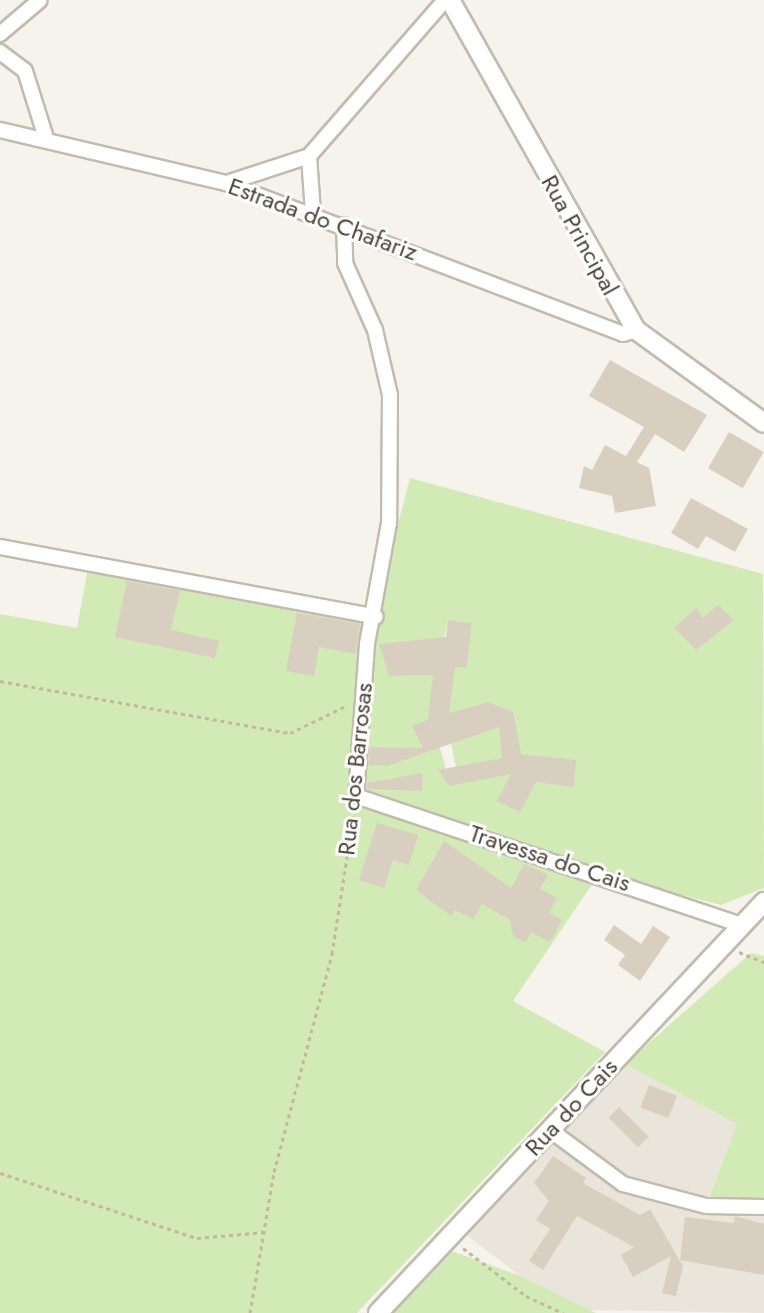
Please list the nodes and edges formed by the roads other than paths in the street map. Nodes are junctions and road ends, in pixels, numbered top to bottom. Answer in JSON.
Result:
{"nodes":[{"id":1,"x":40,"y":0,"type":"edge"},
{"id":2,"x":448,"y":0,"type":"edge"},
{"id":3,"x":0,"y":34,"type":"edge"},
{"id":4,"x":0,"y":52,"type":"edge"},
{"id":5,"x":0,"y":130,"type":"edge"},
{"id":6,"x":45,"y":135,"type":"junction"},
{"id":7,"x":309,"y":156,"type":"junction"},
{"id":8,"x":226,"y":183,"type":"junction"},
{"id":9,"x":313,"y":213,"type":"junction"},
{"id":10,"x":344,"y":225,"type":"junction"},
{"id":11,"x":636,"y":330,"type":"junction"},
{"id":12,"x":764,"y":423,"type":"edge"},
{"id":13,"x":0,"y":547,"type":"edge"},
{"id":14,"x":376,"y":617,"type":"junction"},
{"id":15,"x":356,"y":796,"type":"joint"},
{"id":16,"x":764,"y":902,"type":"edge"},
{"id":17,"x":742,"y":925,"type":"junction"},
{"id":18,"x":550,"y":1130,"type":"junction"},
{"id":19,"x":764,"y":1207,"type":"edge"},
{"id":20,"x":378,"y":1313,"type":"edge"}],
"edges":[{"from":1,"to":3,"type":"street"},
{"from":2,"to":7,"type":"street"},
{"from":2,"to":11,"type":"street","name":"Rua Principal"},
{"from":4,"to":6,"type":"street"},
{"from":5,"to":6,"type":"street","name":"Estrada do Chafariz"},
{"from":6,"to":8,"type":"street","name":"Estrada do Chafariz"},
{"from":7,"to":8,"type":"street"},
{"from":7,"to":9,"type":"street"},
{"from":8,"to":9,"type":"street","name":"Estrada do Chafariz"},
{"from":9,"to":10,"type":"street","name":"Estrada do Chafariz"},
{"from":10,"to":11,"type":"street","name":"Estrada do Chafariz"},
{"from":10,"to":14,"type":"street","name":"Rua dos Barrosas"},
{"from":11,"to":12,"type":"street","name":"Rua Principal"},
{"from":13,"to":14,"type":"street"},
{"from":14,"to":15,"type":"street","name":"Rua dos Barrosas"},
{"from":15,"to":17,"type":"street","name":"Travessa do Cais"},
{"from":16,"to":17,"type":"street","name":"Rua do Cais"},
{"from":17,"to":18,"type":"street","name":"Rua do Cais"},
{"from":18,"to":19,"type":"street"},
{"from":18,"to":20,"type":"street","name":"Rua do Cais"}]}
